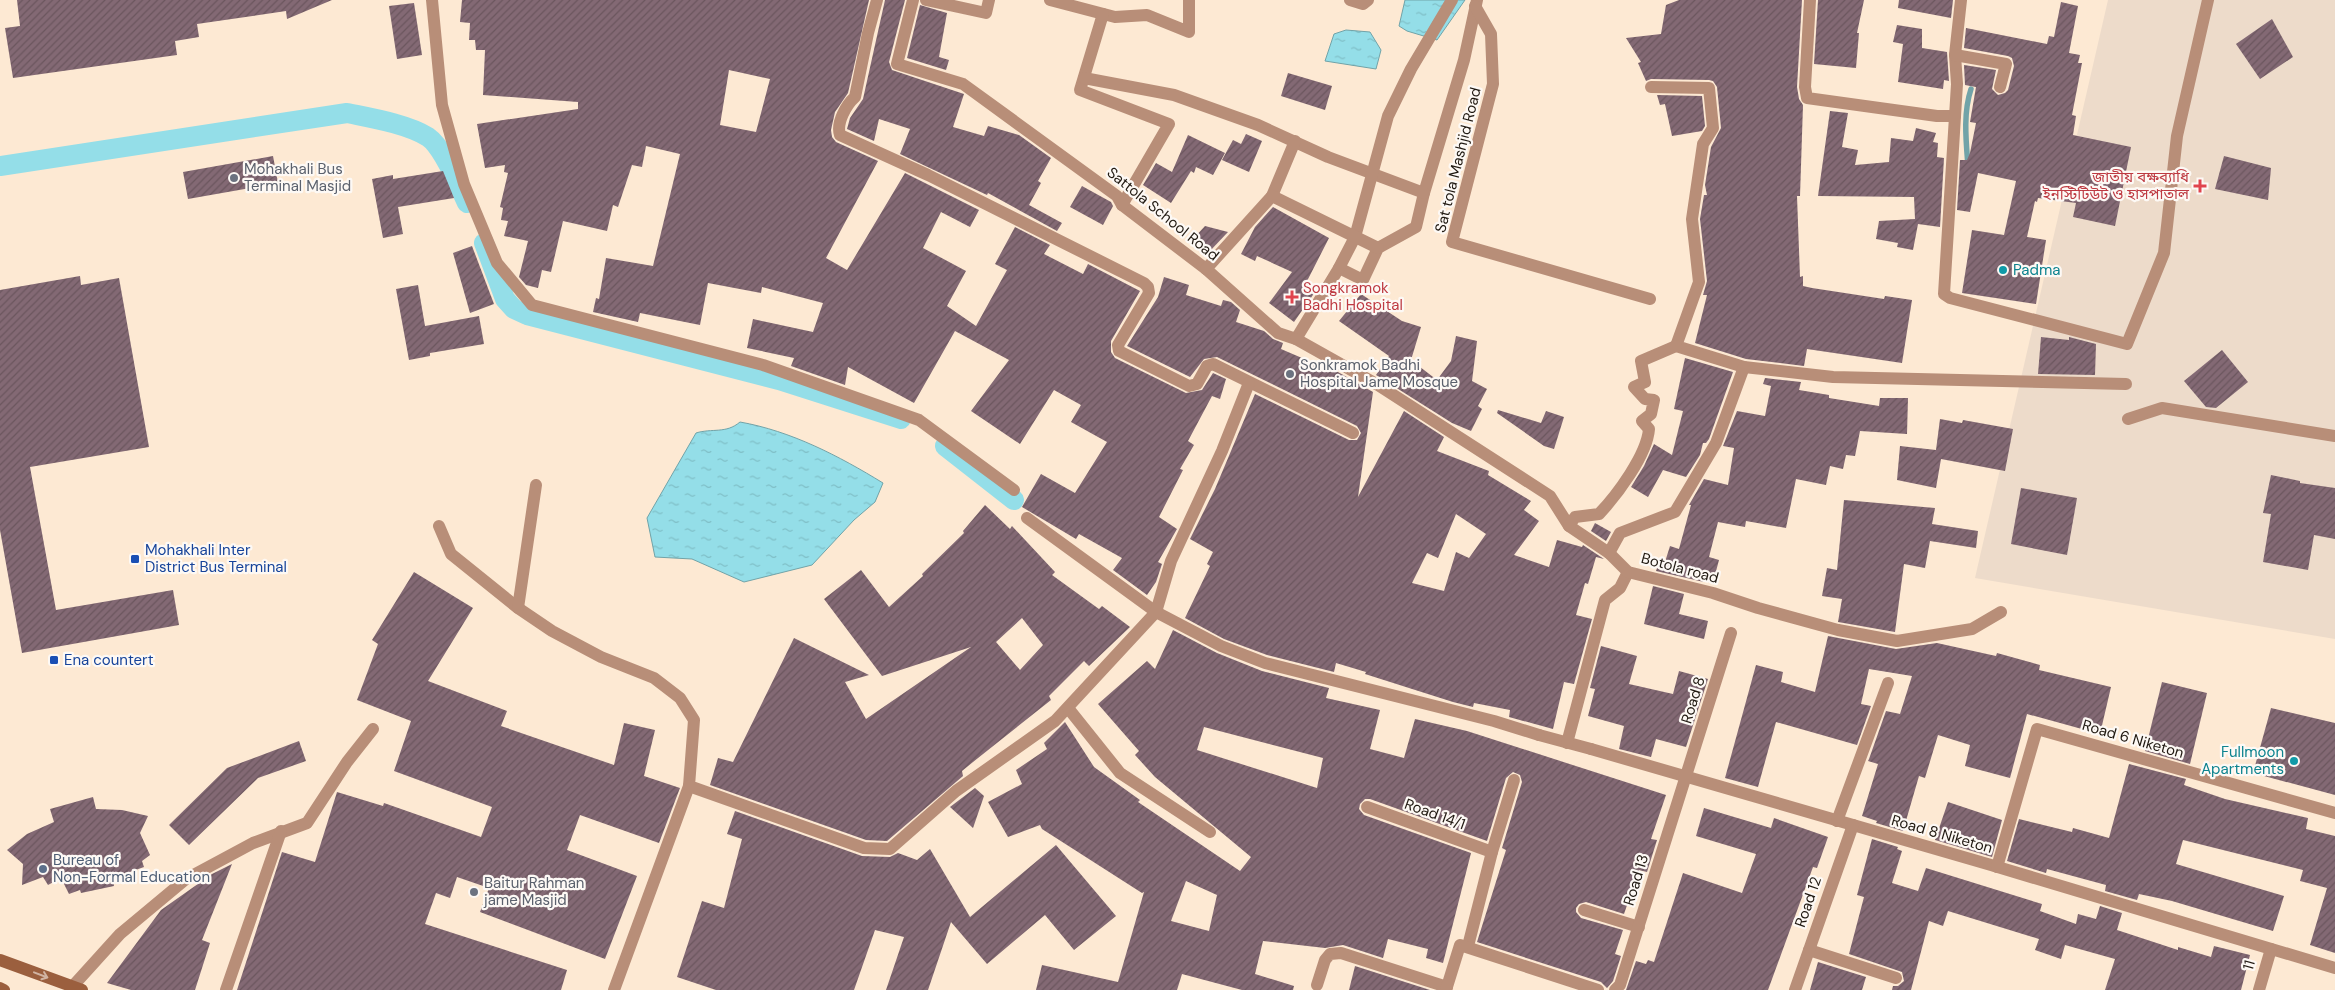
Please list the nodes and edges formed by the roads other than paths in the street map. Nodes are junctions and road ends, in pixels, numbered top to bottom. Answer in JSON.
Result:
{"nodes":[{"id":1,"x":432,"y":0,"type":"edge"},
{"id":2,"x":877,"y":0,"type":"edge"},
{"id":3,"x":913,"y":0,"type":"edge"},
{"id":4,"x":926,"y":0,"type":"edge"},
{"id":5,"x":989,"y":0,"type":"edge"},
{"id":6,"x":1050,"y":0,"type":"edge"},
{"id":7,"x":1189,"y":0,"type":"edge"},
{"id":8,"x":1350,"y":0,"type":"edge"},
{"id":9,"x":1368,"y":0,"type":"edge"},
{"id":10,"x":1452,"y":0,"type":"edge"},
{"id":11,"x":1810,"y":0,"type":"edge"},
{"id":12,"x":1961,"y":0,"type":"edge"},
{"id":13,"x":2208,"y":0,"type":"edge"},
{"id":14,"x":1476,"y":3,"type":"edge"},
{"id":15,"x":1103,"y":14,"type":"junction"},
{"id":16,"x":1955,"y":55,"type":"junction"},
{"id":17,"x":1084,"y":78,"type":"junction"},
{"id":18,"x":1651,"y":87,"type":"dead end"},
{"id":19,"x":2000,"y":87,"type":"dead end"},
{"id":20,"x":1955,"y":116,"type":"junction"},
{"id":21,"x":1295,"y":142,"type":"junction"},
{"id":22,"x":1373,"y":174,"type":"junction"},
{"id":23,"x":1424,"y":193,"type":"junction"},
{"id":24,"x":1272,"y":196,"type":"junction"},
{"id":25,"x":1122,"y":205,"type":"junction"},
{"id":26,"x":1355,"y":237,"type":"junction"},
{"id":27,"x":1378,"y":248,"type":"junction"},
{"id":28,"x":1206,"y":268,"type":"junction"},
{"id":29,"x":1339,"y":268,"type":"junction"},
{"id":30,"x":1650,"y":299,"type":"dead end"},
{"id":31,"x":1296,"y":339,"type":"junction"},
{"id":32,"x":1676,"y":346,"type":"junction"},
{"id":33,"x":1744,"y":367,"type":"junction"},
{"id":34,"x":1249,"y":383,"type":"junction"},
{"id":35,"x":2126,"y":384,"type":"dead end"},
{"id":36,"x":2128,"y":419,"type":"dead end"},
{"id":37,"x":1353,"y":433,"type":"dead end"},
{"id":38,"x":2335,"y":436,"type":"edge"},
{"id":39,"x":536,"y":485,"type":"dead end"},
{"id":40,"x":1014,"y":490,"type":"dead end"},
{"id":41,"x":1027,"y":518,"type":"dead end"},
{"id":42,"x":439,"y":526,"type":"dead end"},
{"id":43,"x":1569,"y":526,"type":"junction"},
{"id":44,"x":1609,"y":553,"type":"junction"},
{"id":45,"x":1628,"y":572,"type":"junction"},
{"id":46,"x":518,"y":608,"type":"junction"},
{"id":47,"x":1156,"y":612,"type":"junction"},
{"id":48,"x":2001,"y":612,"type":"dead end"},
{"id":49,"x":1731,"y":633,"type":"dead end"},
{"id":50,"x":1888,"y":682,"type":"dead end"},
{"id":51,"x":1068,"y":708,"type":"junction"},
{"id":52,"x":373,"y":729,"type":"dead end"},
{"id":53,"x":1566,"y":743,"type":"junction"},
{"id":54,"x":1686,"y":777,"type":"junction"},
{"id":55,"x":1514,"y":780,"type":"dead end"},
{"id":56,"x":689,"y":786,"type":"junction"},
{"id":57,"x":1367,"y":807,"type":"dead end"},
{"id":58,"x":2335,"y":813,"type":"edge"},
{"id":59,"x":1838,"y":821,"type":"junction"},
{"id":60,"x":1852,"y":825,"type":"junction"},
{"id":61,"x":281,"y":831,"type":"junction"},
{"id":62,"x":1210,"y":832,"type":"dead end"},
{"id":63,"x":1492,"y":852,"type":"junction"},
{"id":64,"x":1997,"y":866,"type":"junction"},
{"id":65,"x":1584,"y":910,"type":"dead end"},
{"id":66,"x":1639,"y":928,"type":"junction"},
{"id":67,"x":1468,"y":946,"type":"junction"},
{"id":68,"x":2270,"y":948,"type":"junction"},
{"id":69,"x":1809,"y":950,"type":"junction"},
{"id":70,"x":0,"y":960,"type":"edge"},
{"id":71,"x":2335,"y":968,"type":"edge"},
{"id":72,"x":1896,"y":978,"type":"dead end"},
{"id":73,"x":1317,"y":985,"type":"dead end"},
{"id":74,"x":0,"y":988,"type":"edge"},
{"id":75,"x":77,"y":988,"type":"edge"},
{"id":76,"x":1446,"y":988,"type":"edge"},
{"id":77,"x":4,"y":990,"type":"edge"},
{"id":78,"x":226,"y":990,"type":"edge"},
{"id":79,"x":614,"y":990,"type":"edge"},
{"id":80,"x":1598,"y":990,"type":"edge"},
{"id":81,"x":1614,"y":990,"type":"edge"},
{"id":82,"x":1795,"y":990,"type":"edge"},
{"id":83,"x":2259,"y":990,"type":"edge"}],
"edges":[{"from":1,"to":40,"type":"street"},
{"from":2,"to":34,"type":"street"},
{"from":3,"to":25,"type":"street","name":"Sattola School Road"},
{"from":4,"to":5,"type":"street"},
{"from":6,"to":15,"type":"street"},
{"from":7,"to":15,"type":"street"},
{"from":8,"to":9,"type":"street"},
{"from":10,"to":22,"type":"street"},
{"from":11,"to":20,"type":"street"},
{"from":12,"to":16,"type":"street"},
{"from":13,"to":20,"type":"street"},
{"from":14,"to":23,"type":"street"},
{"from":14,"to":30,"type":"street","name":"Sat tola Mashjid Road"},
{"from":15,"to":17,"type":"street"},
{"from":16,"to":19,"type":"street"},
{"from":16,"to":20,"type":"street"},
{"from":17,"to":21,"type":"street"},
{"from":17,"to":25,"type":"street"},
{"from":18,"to":32,"type":"street"},
{"from":21,"to":22,"type":"street"},
{"from":21,"to":24,"type":"street"},
{"from":22,"to":23,"type":"street"},
{"from":22,"to":26,"type":"street"},
{"from":23,"to":27,"type":"street"},
{"from":24,"to":26,"type":"street"},
{"from":24,"to":28,"type":"street"},
{"from":25,"to":28,"type":"street","name":"Sattola School Road"},
{"from":26,"to":27,"type":"street"},
{"from":26,"to":29,"type":"street"},
{"from":27,"to":29,"type":"street"},
{"from":28,"to":31,"type":"street","name":"Sattola School Road"},
{"from":29,"to":31,"type":"street"},
{"from":31,"to":43,"type":"street","name":"Botola road"},
{"from":32,"to":33,"type":"street"},
{"from":32,"to":43,"type":"street"},
{"from":33,"to":35,"type":"street"},
{"from":33,"to":44,"type":"street"},
{"from":34,"to":37,"type":"street"},
{"from":34,"to":47,"type":"street"},
{"from":36,"to":38,"type":"street"},
{"from":39,"to":46,"type":"street"},
{"from":41,"to":47,"type":"street","name":"Road 8 Niketon"},
{"from":42,"to":46,"type":"street"},
{"from":43,"to":44,"type":"street","name":"Botola road"},
{"from":44,"to":45,"type":"street","name":"Botola road"},
{"from":45,"to":48,"type":"street","name":"Botola road"},
{"from":45,"to":53,"type":"street"},
{"from":46,"to":56,"type":"street"},
{"from":47,"to":51,"type":"street"},
{"from":47,"to":53,"type":"street","name":"Road 8 Niketon"},
{"from":49,"to":54,"type":"street","name":"Road 8"},
{"from":50,"to":59,"type":"street"},
{"from":51,"to":56,"type":"street"},
{"from":51,"to":62,"type":"street"},
{"from":52,"to":61,"type":"street"},
{"from":53,"to":54,"type":"street","name":"Road 8 Niketon"},
{"from":54,"to":59,"type":"street","name":"Road 8 Niketon"},
{"from":54,"to":66,"type":"street","name":"Road 13"},
{"from":55,"to":63,"type":"street"},
{"from":56,"to":79,"type":"street"},
{"from":57,"to":63,"type":"street","name":"Road 14/1"},
{"from":58,"to":64,"type":"street","name":"Road 6 Niketon"},
{"from":59,"to":60,"type":"street","name":"Road 8 Niketon"},
{"from":60,"to":64,"type":"street","name":"Road 8 Niketon"},
{"from":60,"to":69,"type":"street","name":"Road 12"},
{"from":61,"to":75,"type":"street"},
{"from":61,"to":78,"type":"street"},
{"from":63,"to":67,"type":"street"},
{"from":64,"to":68,"type":"street","name":"Road 8 Niketon"},
{"from":65,"to":66,"type":"street"},
{"from":66,"to":81,"type":"street","name":"Road 13"},
{"from":67,"to":76,"type":"street"},
{"from":67,"to":80,"type":"street"},
{"from":68,"to":71,"type":"street","name":"Road 8 Niketon"},
{"from":68,"to":83,"type":"street","name":"11"},
{"from":69,"to":72,"type":"street"},
{"from":69,"to":82,"type":"street","name":"Road 12"},
{"from":70,"to":75,"type":"main road","one_way":true},
{"from":73,"to":76,"type":"street"},
{"from":74,"to":77,"type":"main road"}]}
